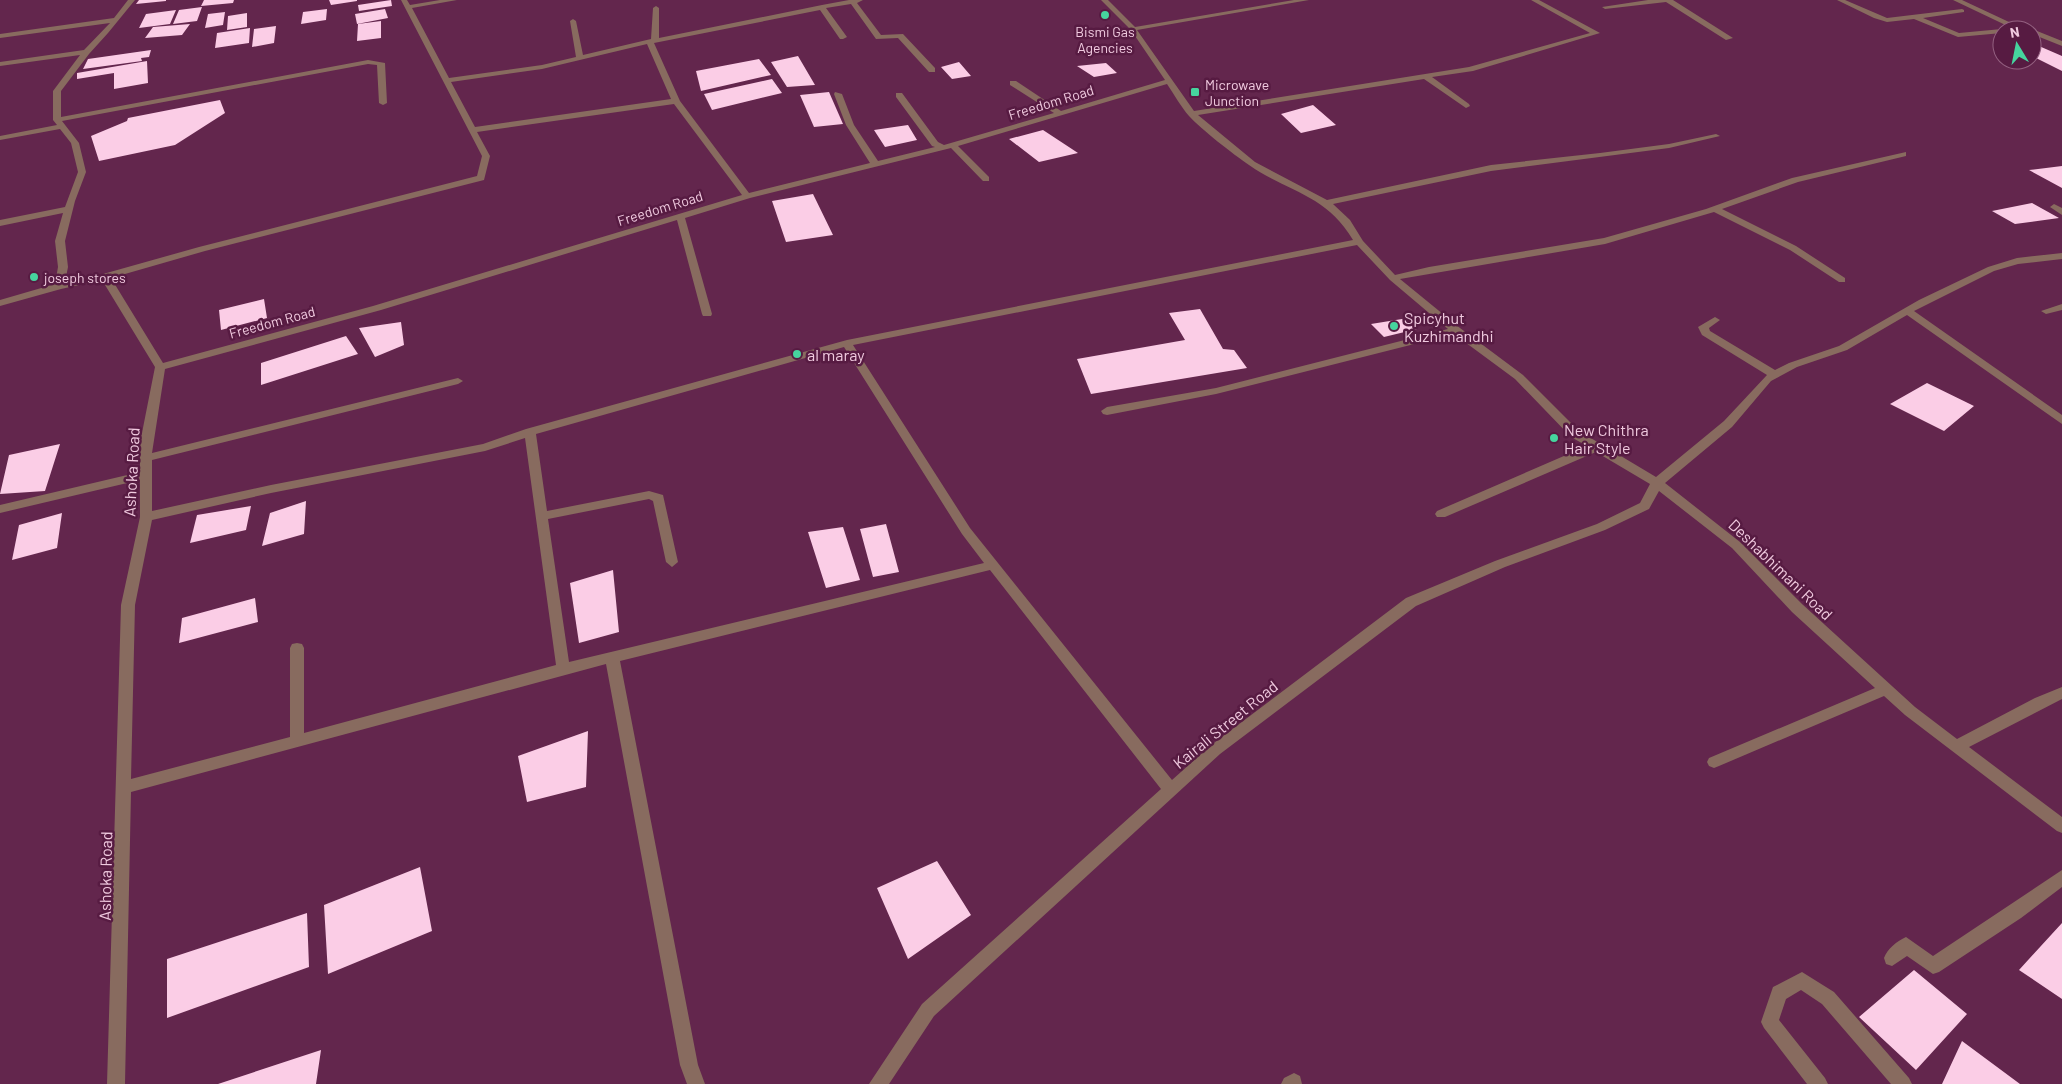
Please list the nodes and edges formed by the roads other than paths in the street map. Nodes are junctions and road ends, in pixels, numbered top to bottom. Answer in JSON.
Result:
{"nodes":[{"id":1,"x":132,"y":0,"type":"edge"},
{"id":2,"x":454,"y":0,"type":"edge"},
{"id":3,"x":1104,"y":0,"type":"edge"},
{"id":4,"x":1306,"y":0,"type":"edge"},
{"id":5,"x":1534,"y":0,"type":"edge"},
{"id":6,"x":1667,"y":0,"type":"edge"},
{"id":7,"x":1840,"y":0,"type":"edge"},
{"id":8,"x":1956,"y":0,"type":"edge"},
{"id":9,"x":856,"y":1,"type":"edge"},
{"id":10,"x":405,"y":4,"type":"edge"},
{"id":11,"x":822,"y":7,"type":"junction"},
{"id":12,"x":1605,"y":7,"type":"dead end"},
{"id":13,"x":656,"y":8,"type":"dead end"},
{"id":14,"x":1962,"y":11,"type":"dead end"},
{"id":15,"x":1916,"y":17,"type":"junction"},
{"id":16,"x":116,"y":20,"type":"junction"},
{"id":17,"x":573,"y":20,"type":"dead end"},
{"id":18,"x":2002,"y":20,"type":"edge"},
{"id":19,"x":1133,"y":29,"type":"junction"},
{"id":20,"x":1992,"y":32,"type":"edge"},
{"id":21,"x":2042,"y":35,"type":"edge"},
{"id":22,"x":0,"y":36,"type":"edge"},
{"id":23,"x":843,"y":37,"type":"dead end"},
{"id":24,"x":1729,"y":38,"type":"dead end"},
{"id":25,"x":653,"y":41,"type":"junction"},
{"id":26,"x":2062,"y":44,"type":"edge"},
{"id":27,"x":86,"y":52,"type":"junction"},
{"id":28,"x":580,"y":57,"type":"junction"},
{"id":29,"x":0,"y":64,"type":"edge"},
{"id":30,"x":932,"y":70,"type":"dead end"},
{"id":31,"x":1424,"y":76,"type":"junction"},
{"id":32,"x":447,"y":80,"type":"junction"},
{"id":33,"x":1169,"y":81,"type":"junction"},
{"id":34,"x":1013,"y":83,"type":"dead end"},
{"id":35,"x":838,"y":94,"type":"dead end"},
{"id":36,"x":899,"y":95,"type":"dead end"},
{"id":37,"x":676,"y":101,"type":"junction"},
{"id":38,"x":383,"y":103,"type":"dead end"},
{"id":39,"x":1466,"y":106,"type":"dead end"},
{"id":40,"x":1061,"y":114,"type":"junction"},
{"id":41,"x":1192,"y":114,"type":"junction"},
{"id":42,"x":60,"y":123,"type":"junction"},
{"id":43,"x":472,"y":130,"type":"junction"},
{"id":44,"x":1716,"y":136,"type":"dead end"},
{"id":45,"x":0,"y":138,"type":"edge"},
{"id":46,"x":949,"y":147,"type":"junction"},
{"id":47,"x":1903,"y":154,"type":"dead end"},
{"id":48,"x":876,"y":165,"type":"junction"},
{"id":49,"x":986,"y":178,"type":"dead end"},
{"id":50,"x":746,"y":196,"type":"junction"},
{"id":51,"x":1326,"y":203,"type":"junction"},
{"id":52,"x":69,"y":209,"type":"junction"},
{"id":53,"x":1714,"y":209,"type":"junction"},
{"id":54,"x":680,"y":215,"type":"junction"},
{"id":55,"x":0,"y":223,"type":"edge"},
{"id":56,"x":1359,"y":242,"type":"junction"},
{"id":57,"x":2062,"y":256,"type":"edge"},
{"id":58,"x":105,"y":278,"type":"junction"},
{"id":59,"x":1393,"y":278,"type":"junction"},
{"id":60,"x":1842,"y":280,"type":"dead end"},
{"id":61,"x":60,"y":286,"type":"junction"},
{"id":62,"x":0,"y":304,"type":"edge"},
{"id":63,"x":2062,"y":307,"type":"edge"},
{"id":64,"x":1907,"y":311,"type":"junction"},
{"id":65,"x":2046,"y":311,"type":"dead end"},
{"id":66,"x":707,"y":314,"type":"dead end"},
{"id":67,"x":1715,"y":320,"type":"dead end"},
{"id":68,"x":1456,"y":330,"type":"junction"},
{"id":69,"x":847,"y":343,"type":"junction"},
{"id":70,"x":160,"y":367,"type":"junction"},
{"id":71,"x":1775,"y":375,"type":"junction"},
{"id":72,"x":458,"y":381,"type":"dead end"},
{"id":73,"x":1107,"y":411,"type":"dead end"},
{"id":74,"x":2062,"y":420,"type":"edge"},
{"id":75,"x":530,"y":432,"type":"junction"},
{"id":76,"x":1596,"y":447,"type":"junction"},
{"id":77,"x":146,"y":458,"type":"junction"},
{"id":78,"x":146,"y":474,"type":"junction"},
{"id":79,"x":1657,"y":483,"type":"junction"},
{"id":80,"x":0,"y":509,"type":"edge"},
{"id":81,"x":1441,"y":514,"type":"dead end"},
{"id":82,"x":542,"y":516,"type":"junction"},
{"id":83,"x":146,"y":517,"type":"junction"},
{"id":84,"x":672,"y":562,"type":"dead end"},
{"id":85,"x":993,"y":565,"type":"junction"},
{"id":86,"x":296,"y":648,"type":"dead end"},
{"id":87,"x":612,"y":658,"type":"junction"},
{"id":88,"x":563,"y":669,"type":"junction"},
{"id":89,"x":1886,"y":689,"type":"junction"},
{"id":90,"x":2062,"y":693,"type":"edge"},
{"id":91,"x":297,"y":740,"type":"junction"},
{"id":92,"x":1957,"y":746,"type":"junction"},
{"id":93,"x":1714,"y":762,"type":"dead end"},
{"id":94,"x":123,"y":788,"type":"junction"},
{"id":95,"x":1171,"y":790,"type":"junction"},
{"id":96,"x":2062,"y":826,"type":"edge"},
{"id":97,"x":2062,"y":877,"type":"edge"},
{"id":98,"x":1892,"y":958,"type":"dead end"},
{"id":99,"x":116,"y":1084,"type":"edge"},
{"id":100,"x":696,"y":1084,"type":"edge"},
{"id":101,"x":878,"y":1084,"type":"edge"},
{"id":102,"x":1820,"y":1084,"type":"edge"},
{"id":103,"x":1903,"y":1084,"type":"edge"}],
"edges":[{"from":1,"to":16,"type":"street"},
{"from":2,"to":10,"type":"street"},
{"from":3,"to":19,"type":"street","name":"Deshabhimani Road"},
{"from":4,"to":19,"type":"street"},
{"from":5,"to":31,"type":"street"},
{"from":6,"to":12,"type":"street"},
{"from":6,"to":24,"type":"street"},
{"from":7,"to":15,"type":"street"},
{"from":8,"to":18,"type":"street"},
{"from":9,"to":11,"type":"street"},
{"from":9,"to":30,"type":"street"},
{"from":10,"to":32,"type":"street"},
{"from":11,"to":23,"type":"street"},
{"from":11,"to":25,"type":"street"},
{"from":13,"to":25,"type":"street"},
{"from":14,"to":15,"type":"street"},
{"from":15,"to":20,"type":"street"},
{"from":16,"to":22,"type":"street"},
{"from":16,"to":27,"type":"street"},
{"from":17,"to":28,"type":"street"},
{"from":19,"to":33,"type":"street","name":"Deshabhimani Road"},
{"from":21,"to":26,"type":"street"},
{"from":25,"to":28,"type":"street"},
{"from":25,"to":37,"type":"street"},
{"from":27,"to":29,"type":"street"},
{"from":27,"to":42,"type":"street"},
{"from":28,"to":32,"type":"street"},
{"from":31,"to":39,"type":"street"},
{"from":31,"to":41,"type":"street"},
{"from":32,"to":43,"type":"street"},
{"from":33,"to":40,"type":"street","name":"Freedom Road"},
{"from":33,"to":41,"type":"street","name":"Deshabhimani Road"},
{"from":34,"to":40,"type":"street"},
{"from":35,"to":48,"type":"street"},
{"from":36,"to":46,"type":"street"},
{"from":37,"to":43,"type":"street"},
{"from":37,"to":50,"type":"street"},
{"from":38,"to":42,"type":"street"},
{"from":40,"to":46,"type":"street","name":"Freedom Road"},
{"from":41,"to":51,"type":"street","name":"Deshabhimani Road"},
{"from":42,"to":45,"type":"street"},
{"from":42,"to":52,"type":"street"},
{"from":43,"to":58,"type":"street"},
{"from":44,"to":51,"type":"street"},
{"from":46,"to":48,"type":"street","name":"Freedom Road"},
{"from":46,"to":49,"type":"street"},
{"from":47,"to":53,"type":"street"},
{"from":48,"to":50,"type":"street","name":"Freedom Road"},
{"from":50,"to":54,"type":"street","name":"Freedom Road"},
{"from":51,"to":56,"type":"street","name":"Deshabhimani Road"},
{"from":52,"to":55,"type":"street"},
{"from":52,"to":61,"type":"street"},
{"from":53,"to":59,"type":"street"},
{"from":53,"to":60,"type":"street"},
{"from":54,"to":66,"type":"street"},
{"from":54,"to":70,"type":"street","name":"Freedom Road"},
{"from":56,"to":59,"type":"street","name":"Deshabhimani Road"},
{"from":56,"to":69,"type":"street"},
{"from":57,"to":64,"type":"street"},
{"from":58,"to":61,"type":"street"},
{"from":58,"to":70,"type":"street"},
{"from":59,"to":68,"type":"street","name":"Deshabhimani Road"},
{"from":61,"to":62,"type":"street"},
{"from":63,"to":65,"type":"street"},
{"from":64,"to":71,"type":"street"},
{"from":64,"to":74,"type":"street"},
{"from":67,"to":71,"type":"street"},
{"from":68,"to":73,"type":"street"},
{"from":68,"to":76,"type":"street","name":"Deshabhimani Road"},
{"from":69,"to":75,"type":"street"},
{"from":69,"to":85,"type":"street"},
{"from":70,"to":77,"type":"street","name":"Ashoka Road"},
{"from":71,"to":79,"type":"street"},
{"from":72,"to":77,"type":"street"},
{"from":75,"to":82,"type":"street"},
{"from":75,"to":83,"type":"street"},
{"from":76,"to":79,"type":"street","name":"Deshabhimani Road"},
{"from":76,"to":81,"type":"street"},
{"from":77,"to":78,"type":"street","name":"Ashoka Road"},
{"from":78,"to":80,"type":"street"},
{"from":78,"to":83,"type":"street","name":"Ashoka Road"},
{"from":79,"to":89,"type":"street","name":"Deshabhimani Road"},
{"from":79,"to":95,"type":"street","name":"Kairali Street Road"},
{"from":82,"to":84,"type":"street"},
{"from":82,"to":88,"type":"street"},
{"from":83,"to":94,"type":"street","name":"Ashoka Road"},
{"from":85,"to":87,"type":"street"},
{"from":85,"to":95,"type":"street"},
{"from":86,"to":91,"type":"street"},
{"from":87,"to":88,"type":"street"},
{"from":87,"to":100,"type":"street"},
{"from":88,"to":91,"type":"street"},
{"from":89,"to":92,"type":"street","name":"Deshabhimani Road"},
{"from":89,"to":93,"type":"street"},
{"from":90,"to":92,"type":"street"},
{"from":91,"to":94,"type":"street"},
{"from":92,"to":96,"type":"street","name":"Deshabhimani Road"},
{"from":94,"to":99,"type":"street","name":"Ashoka Road"},
{"from":95,"to":101,"type":"street","name":"Kairali Street Road"},
{"from":97,"to":98,"type":"street"},
{"from":102,"to":103,"type":"street"}]}
